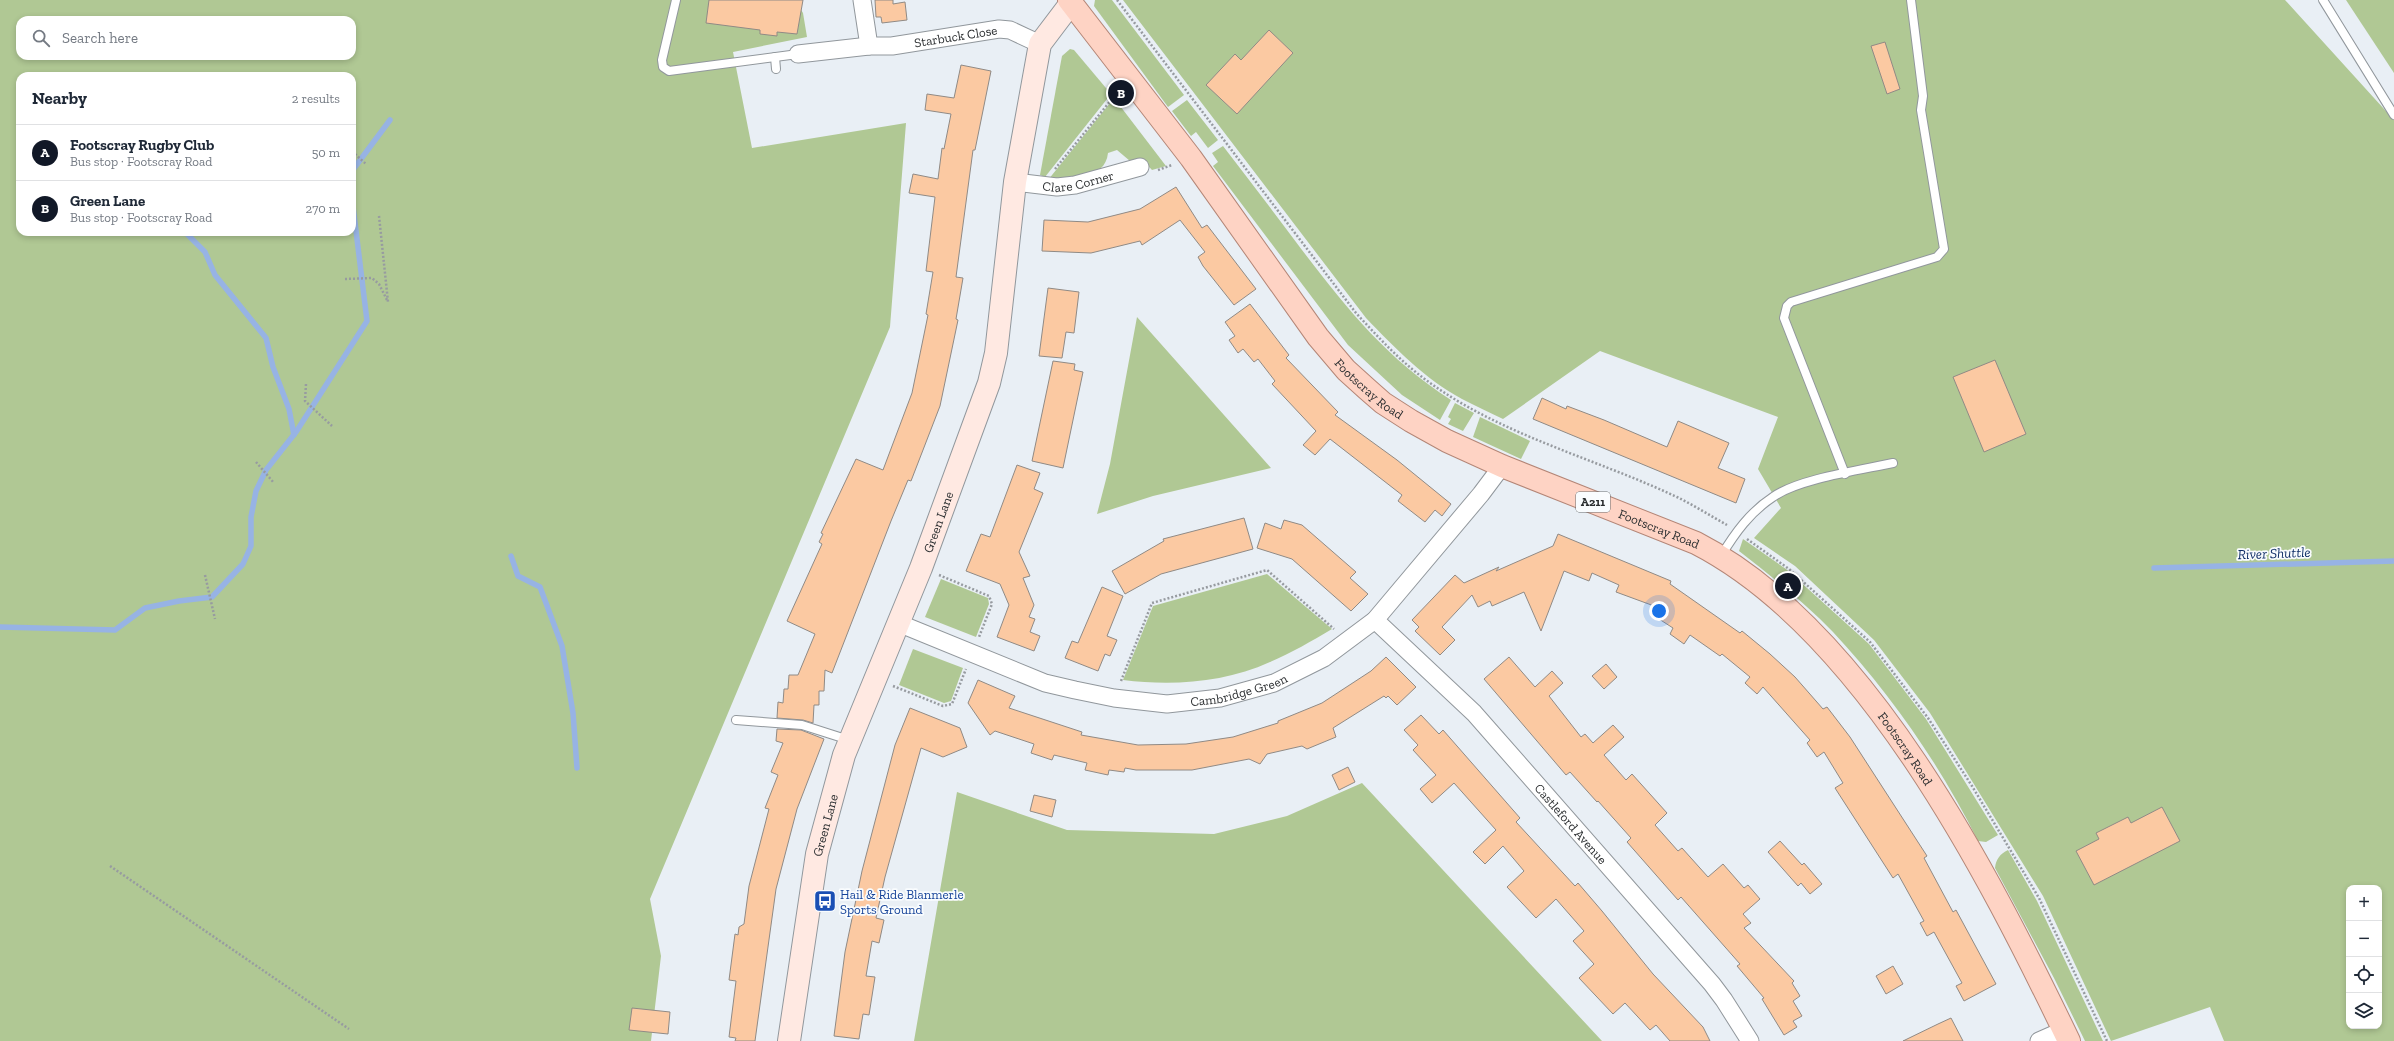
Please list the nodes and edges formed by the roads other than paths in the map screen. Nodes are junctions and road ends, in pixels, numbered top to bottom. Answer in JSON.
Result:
{"nodes":[{"id":1,"x":676,"y":0,"type":"edge"},
{"id":2,"x":862,"y":0,"type":"edge"},
{"id":3,"x":1910,"y":0,"type":"edge"},
{"id":4,"x":2323,"y":0,"type":"edge"},
{"id":5,"x":1071,"y":1,"type":"edge"},
{"id":6,"x":1040,"y":44,"type":"junction"},
{"id":7,"x":869,"y":46,"type":"junction"},
{"id":8,"x":798,"y":54,"type":"joint"},
{"id":9,"x":775,"y":57,"type":"junction"},
{"id":10,"x":776,"y":69,"type":"dead end"},
{"id":11,"x":2394,"y":115,"type":"edge"},
{"id":12,"x":1140,"y":167,"type":"road end"},
{"id":13,"x":1015,"y":182,"type":"junction"},
{"id":14,"x":1893,"y":463,"type":"dead end"},
{"id":15,"x":1502,"y":466,"type":"junction"},
{"id":16,"x":1845,"y":474,"type":"junction"},
{"id":17,"x":1721,"y":556,"type":"junction"},
{"id":18,"x":1375,"y":620,"type":"junction"},
{"id":19,"x":898,"y":623,"type":"junction"},
{"id":20,"x":736,"y":720,"type":"dead end"},
{"id":21,"x":850,"y":741,"type":"junction"},
{"id":22,"x":2067,"y":1035,"type":"edge"},
{"id":23,"x":789,"y":1041,"type":"edge"},
{"id":24,"x":1750,"y":1041,"type":"edge"},
{"id":25,"x":2039,"y":1041,"type":"edge"}],
"edges":[{"from":1,"to":9,"type":"lane"},
{"from":2,"to":7,"type":"street"},
{"from":3,"to":16,"type":"lane"},
{"from":4,"to":11,"type":"lane"},
{"from":5,"to":6,"type":"main road","name":"Green Lane"},
{"from":5,"to":15,"type":"main road","name":"Footscray Road","number":"A211"},
{"from":6,"to":7,"type":"street","name":"Starbuck Close"},
{"from":6,"to":13,"type":"main road","name":"Green Lane"},
{"from":7,"to":8,"type":"street","name":"Starbuck Close"},
{"from":8,"to":9,"type":"lane"},
{"from":9,"to":10,"type":"lane"},
{"from":12,"to":13,"type":"street","name":"Clare Corner"},
{"from":13,"to":19,"type":"main road","name":"Green Lane"},
{"from":14,"to":16,"type":"lane"},
{"from":15,"to":17,"type":"main road","name":"Footscray Road","number":"A211"},
{"from":15,"to":18,"type":"street","name":"Cambridge Green"},
{"from":16,"to":17,"type":"lane"},
{"from":17,"to":22,"type":"main road","name":"Footscray Road","number":"A211"},
{"from":18,"to":19,"type":"street","name":"Cambridge Green"},
{"from":18,"to":24,"type":"street","name":"Castleford Avenue"},
{"from":19,"to":21,"type":"main road","name":"Green Lane"},
{"from":20,"to":21,"type":"lane"},
{"from":21,"to":23,"type":"main road","name":"Green Lane"},
{"from":22,"to":25,"type":"street"}]}
